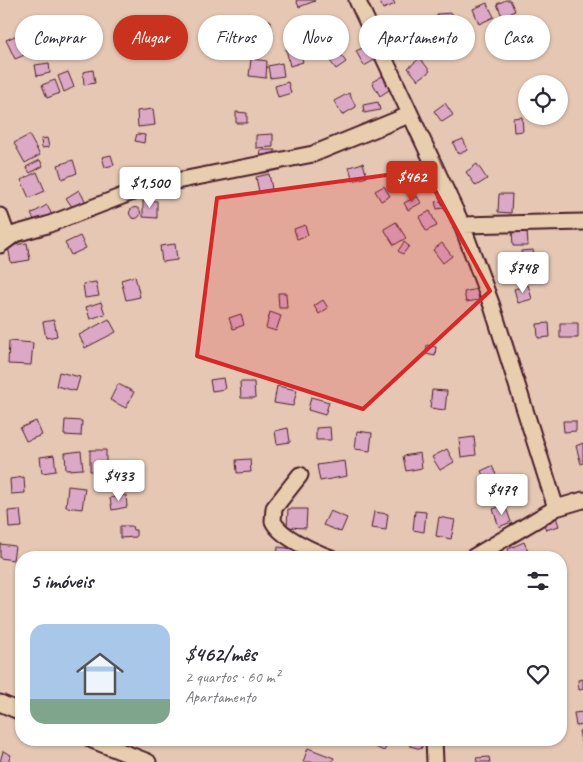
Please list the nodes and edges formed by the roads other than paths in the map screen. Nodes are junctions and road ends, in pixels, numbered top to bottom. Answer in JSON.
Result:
{"nodes":[{"id":1,"x":357,"y":0,"type":"edge"},
{"id":2,"x":409,"y":115,"type":"junction"},
{"id":3,"x":0,"y":216,"type":"edge"},
{"id":4,"x":583,"y":222,"type":"edge"},
{"id":5,"x":462,"y":225,"type":"junction"},
{"id":6,"x":4,"y":242,"type":"edge"},
{"id":7,"x":300,"y":475,"type":"dead end"},
{"id":8,"x":583,"y":500,"type":"edge"},
{"id":9,"x":556,"y":508,"type":"junction"},
{"id":10,"x":311,"y":551,"type":"edge"},
{"id":11,"x":484,"y":551,"type":"edge"},
{"id":12,"x":0,"y":703,"type":"edge"},
{"id":13,"x":15,"y":709,"type":"edge"},
{"id":14,"x":106,"y":746,"type":"edge"},
{"id":15,"x":434,"y":746,"type":"edge"},
{"id":16,"x":138,"y":760,"type":"edge"},
{"id":17,"x":435,"y":762,"type":"edge"}],
"edges":[{"from":1,"to":2,"type":"street"},
{"from":2,"to":5,"type":"street"},
{"from":2,"to":6,"type":"street"},
{"from":3,"to":6,"type":"street"},
{"from":4,"to":5,"type":"street"},
{"from":5,"to":9,"type":"street"},
{"from":7,"to":10,"type":"street"},
{"from":8,"to":9,"type":"street"},
{"from":9,"to":11,"type":"street"},
{"from":12,"to":13,"type":"street"},
{"from":14,"to":16,"type":"street"},
{"from":15,"to":17,"type":"street"}]}
